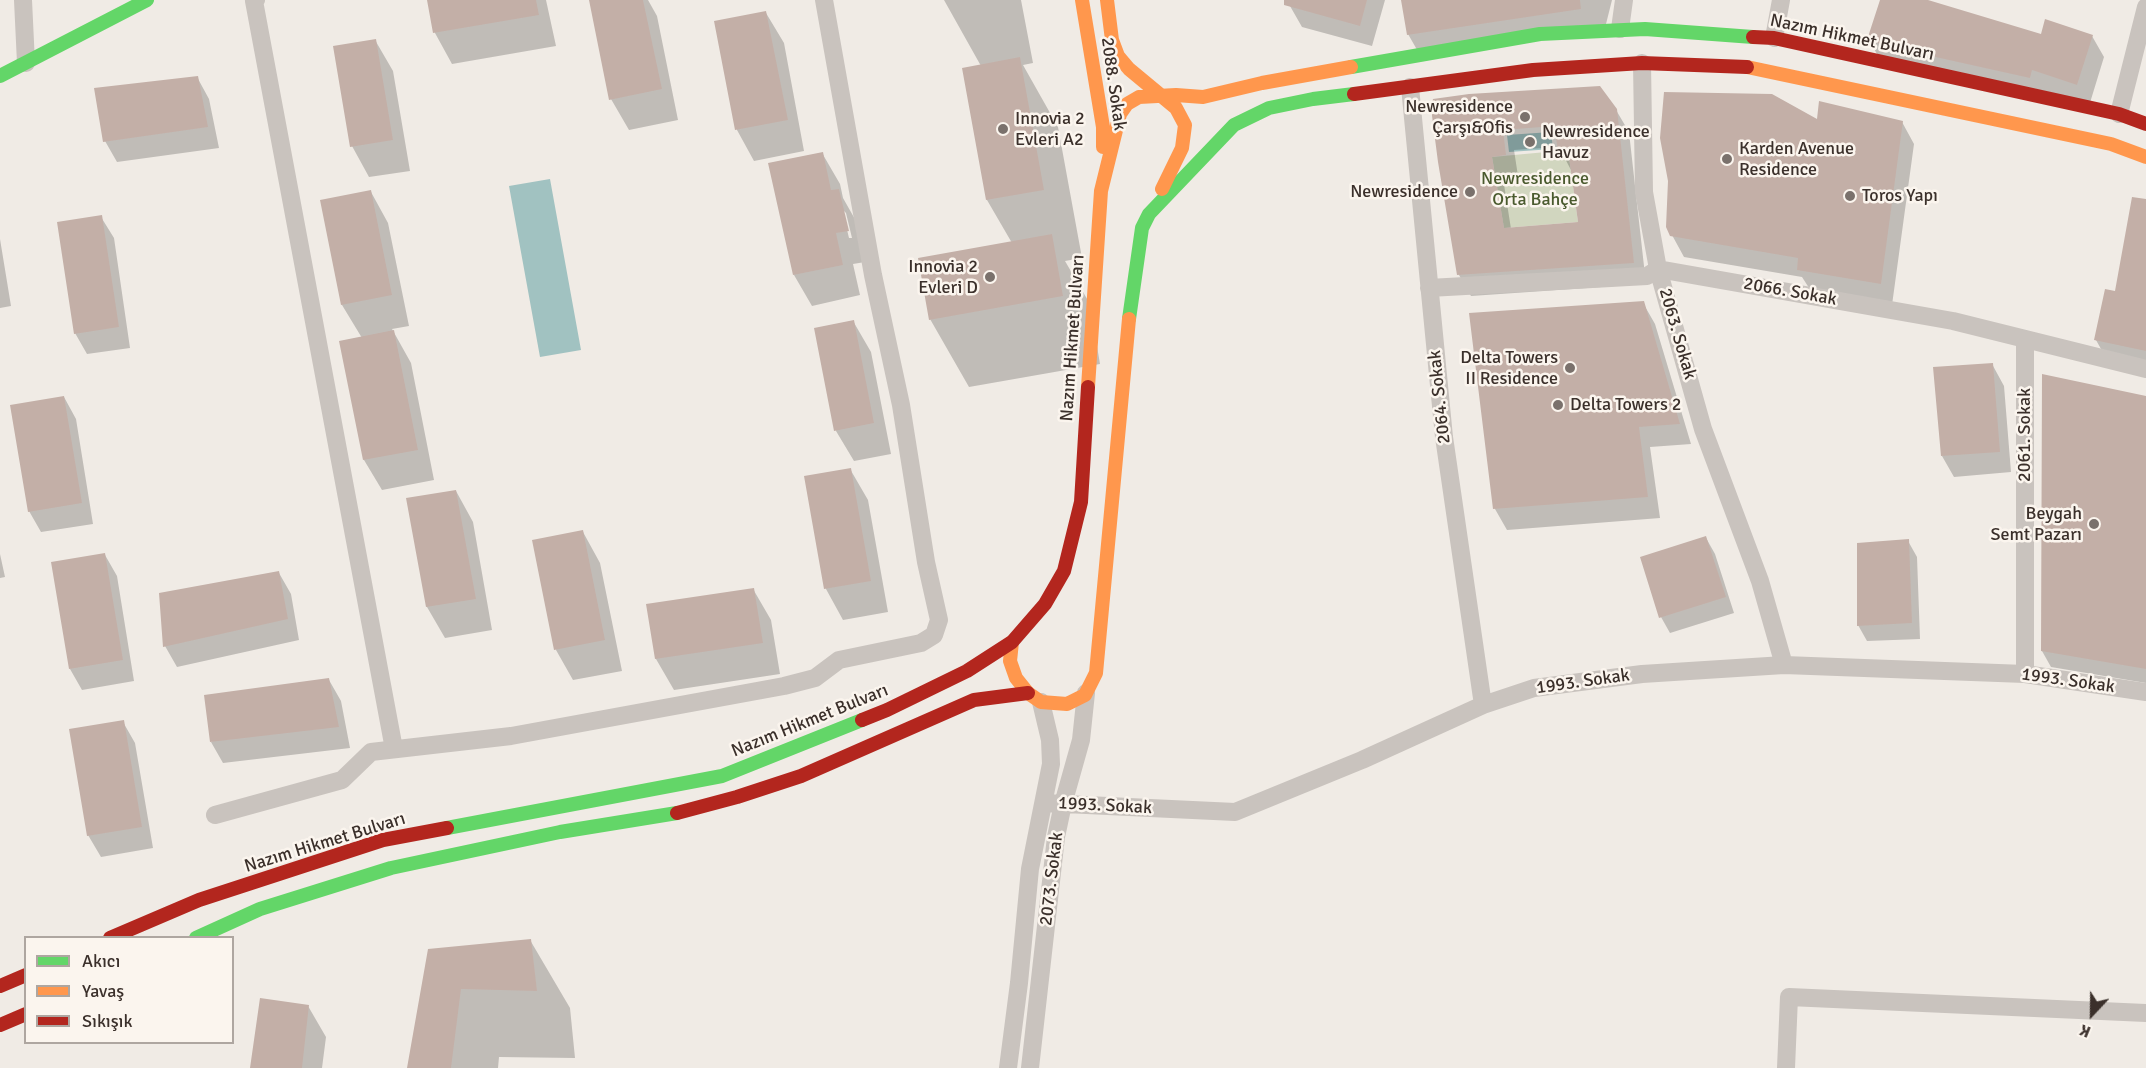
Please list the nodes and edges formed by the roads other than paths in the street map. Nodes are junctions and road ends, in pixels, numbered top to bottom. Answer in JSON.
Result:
{"nodes":[{"id":1,"x":23,"y":0,"type":"edge"},
{"id":2,"x":256,"y":0,"type":"edge"},
{"id":3,"x":824,"y":0,"type":"edge"},
{"id":4,"x":1082,"y":0,"type":"edge"},
{"id":5,"x":1107,"y":0,"type":"edge"},
{"id":6,"x":1624,"y":0,"type":"edge"},
{"id":7,"x":1781,"y":0,"type":"edge"},
{"id":8,"x":139,"y":2,"type":"edge"},
{"id":9,"x":2146,"y":8,"type":"edge"},
{"id":10,"x":1620,"y":28,"type":"junction"},
{"id":11,"x":1764,"y":52,"type":"junction"},
{"id":12,"x":26,"y":63,"type":"junction"},
{"id":13,"x":1642,"y":63,"type":"junction"},
{"id":14,"x":0,"y":76,"type":"edge"},
{"id":15,"x":1410,"y":87,"type":"junction"},
{"id":16,"x":1162,"y":96,"type":"junction"},
{"id":17,"x":2146,"y":124,"type":"edge"},
{"id":18,"x":2115,"y":129,"type":"junction"},
{"id":19,"x":2146,"y":157,"type":"edge"},
{"id":20,"x":1104,"y":174,"type":"junction"},
{"id":21,"x":1149,"y":214,"type":"junction"},
{"id":22,"x":1658,"y":269,"type":"junction"},
{"id":23,"x":1429,"y":288,"type":"junction"},
{"id":24,"x":2025,"y":339,"type":"junction"},
{"id":25,"x":2146,"y":369,"type":"edge"},
{"id":26,"x":1012,"y":642,"type":"junction"},
{"id":27,"x":1784,"y":665,"type":"junction"},
{"id":28,"x":2025,"y":674,"type":"junction"},
{"id":29,"x":2146,"y":692,"type":"edge"},
{"id":30,"x":1086,"y":693,"type":"junction"},
{"id":31,"x":1035,"y":697,"type":"junction"},
{"id":32,"x":1483,"y":705,"type":"junction"},
{"id":33,"x":394,"y":749,"type":"junction"},
{"id":34,"x":1044,"y":802,"type":"junction"},
{"id":35,"x":1063,"y":804,"type":"junction"},
{"id":36,"x":215,"y":815,"type":"dead end"},
{"id":37,"x":115,"y":936,"type":"edge"},
{"id":38,"x":200,"y":936,"type":"edge"},
{"id":39,"x":24,"y":976,"type":"edge"},
{"id":40,"x":0,"y":986,"type":"edge"},
{"id":41,"x":2146,"y":1013,"type":"edge"},
{"id":42,"x":24,"y":1015,"type":"edge"},
{"id":43,"x":0,"y":1025,"type":"edge"},
{"id":44,"x":1008,"y":1068,"type":"edge"},
{"id":45,"x":1030,"y":1068,"type":"edge"},
{"id":46,"x":1786,"y":1068,"type":"edge"}],
"edges":[{"from":1,"to":12,"type":"street"},
{"from":2,"to":33,"type":"street"},
{"from":3,"to":33,"type":"street"},
{"from":4,"to":20,"type":"main road","name":"2088. Sokak"},
{"from":5,"to":16,"type":"main road"},
{"from":6,"to":10,"type":"street"},
{"from":7,"to":11,"type":"street"},
{"from":8,"to":12,"type":"main road"},
{"from":9,"to":18,"type":"street"},
{"from":10,"to":11,"type":"main road","name":"Nazım Hikmet Bulvarı"},
{"from":10,"to":16,"type":"main road","name":"Nazım Hikmet Bulvarı"},
{"from":11,"to":13,"type":"main road","name":"Nazım Hikmet Bulvarı"},
{"from":11,"to":18,"type":"main road","name":"Nazım Hikmet Bulvarı"},
{"from":11,"to":18,"type":"main road","name":"Nazım Hikmet Bulvarı"},
{"from":12,"to":14,"type":"main road"},
{"from":13,"to":15,"type":"main road","name":"Nazım Hikmet Bulvarı"},
{"from":13,"to":22,"type":"street","name":"2063. Sokak"},
{"from":15,"to":21,"type":"main road","name":"Nazım Hikmet Bulvarı"},
{"from":15,"to":23,"type":"street","name":"2064. Sokak"},
{"from":16,"to":20,"type":"main road","name":"Nazım Hikmet Bulvarı"},
{"from":16,"to":21,"type":"main road"},
{"from":17,"to":18,"type":"main road","name":"Nazım Hikmet Bulvarı"},
{"from":18,"to":19,"type":"main road","name":"Nazım Hikmet Bulvarı"},
{"from":20,"to":26,"type":"main road","name":"Nazım Hikmet Bulvarı"},
{"from":21,"to":30,"type":"main road","name":"Nazım Hikmet Bulvarı"},
{"from":22,"to":23,"type":"street","name":"2066. Sokak"},
{"from":22,"to":24,"type":"street","name":"2066. Sokak"},
{"from":22,"to":27,"type":"street","name":"2063. Sokak"},
{"from":23,"to":32,"type":"street","name":"2064. Sokak"},
{"from":24,"to":25,"type":"street","name":"2066. Sokak"},
{"from":24,"to":28,"type":"street","name":"2061. Sokak"},
{"from":26,"to":31,"type":"main road"},
{"from":26,"to":37,"type":"main road","name":"Nazım Hikmet Bulvarı"},
{"from":27,"to":28,"type":"street","name":"1993. Sokak"},
{"from":27,"to":32,"type":"street","name":"1993. Sokak"},
{"from":28,"to":29,"type":"street","name":"1993. Sokak"},
{"from":30,"to":31,"type":"main road"},
{"from":30,"to":35,"type":"street","name":"2073. Sokak"},
{"from":31,"to":34,"type":"street","name":"2073. Sokak"},
{"from":31,"to":38,"type":"main road"},
{"from":32,"to":35,"type":"street","name":"1993. Sokak"},
{"from":33,"to":36,"type":"street"},
{"from":34,"to":35,"type":"street","name":"1993. Sokak"},
{"from":34,"to":44,"type":"street","name":"2073. Sokak"},
{"from":35,"to":45,"type":"street","name":"2073. Sokak"},
{"from":39,"to":40,"type":"main road"},
{"from":41,"to":46,"type":"street"},
{"from":42,"to":43,"type":"main road"}]}
